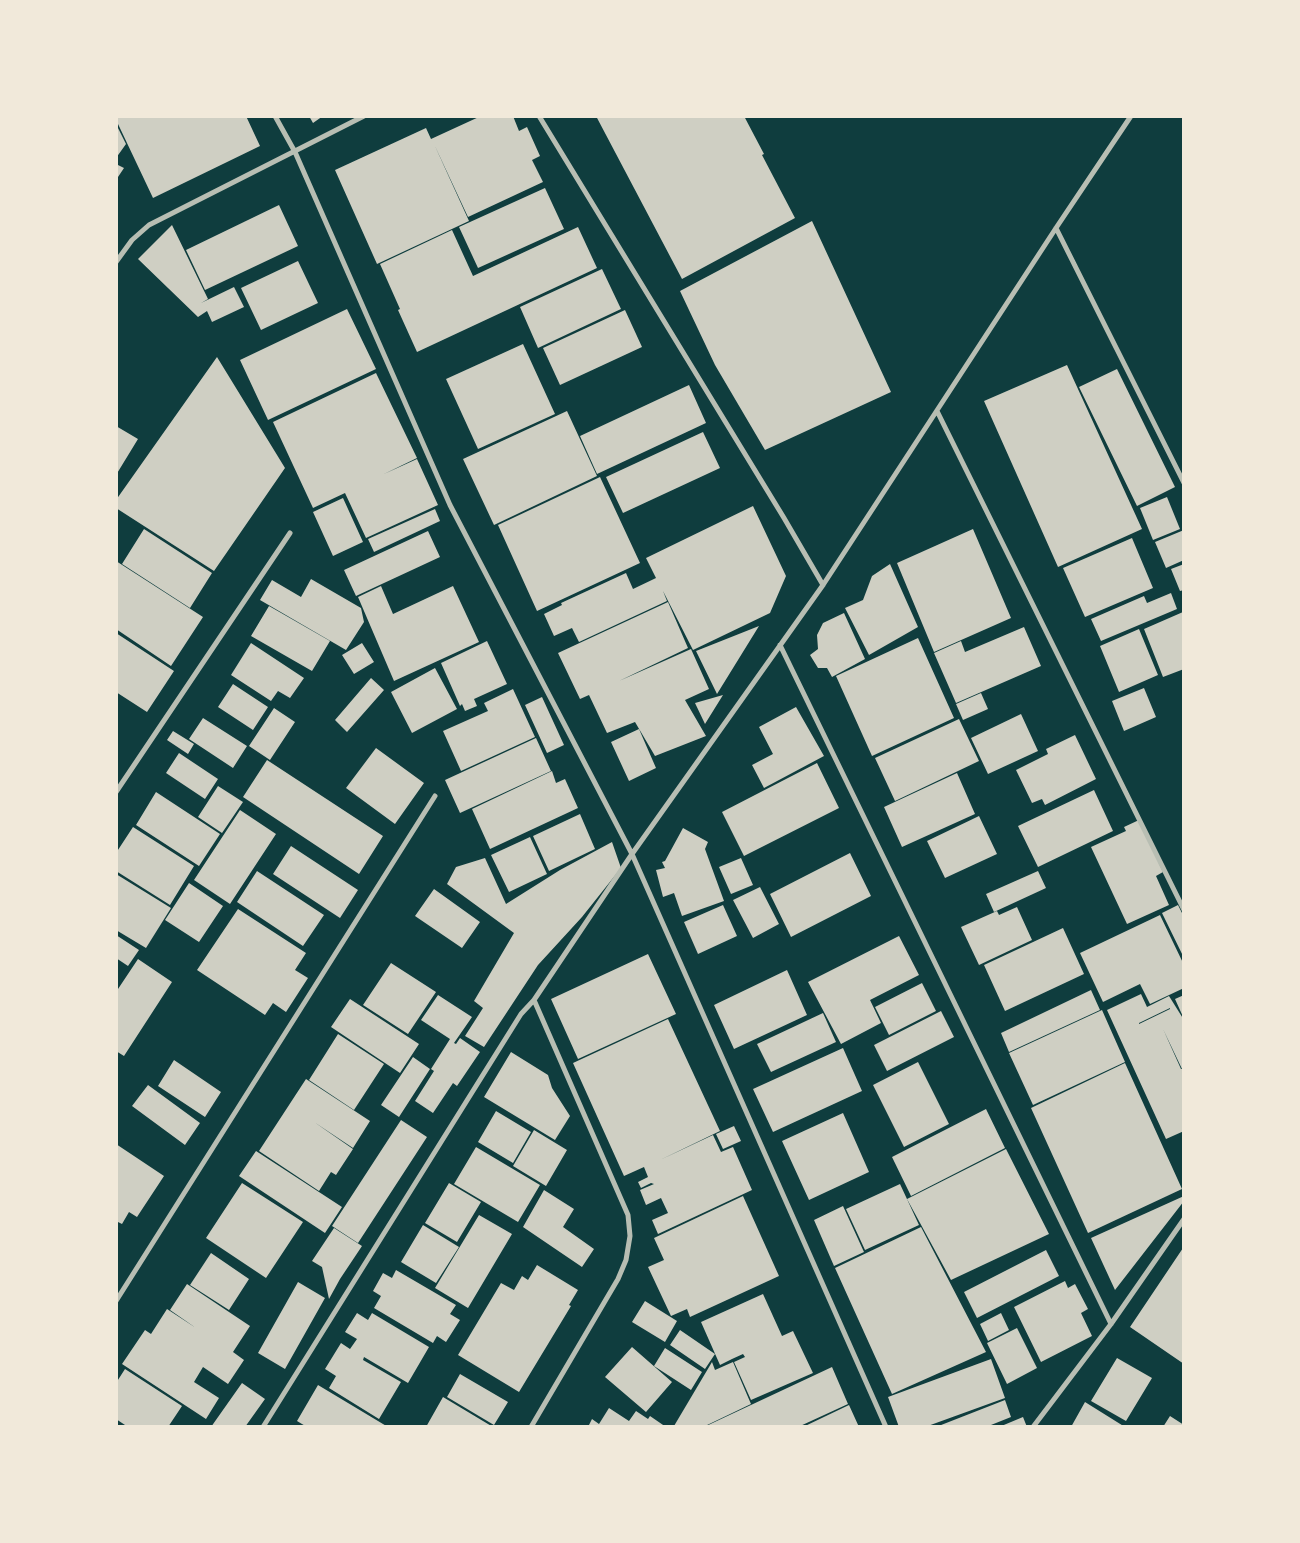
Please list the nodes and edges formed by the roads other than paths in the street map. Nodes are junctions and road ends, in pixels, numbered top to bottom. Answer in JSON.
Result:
{"nodes":[{"id":1,"x":275,"y":116,"type":"edge"},
{"id":2,"x":364,"y":116,"type":"edge"},
{"id":3,"x":538,"y":116,"type":"edge"},
{"id":4,"x":1131,"y":116,"type":"edge"},
{"id":5,"x":295,"y":152,"type":"junction"},
{"id":6,"x":1056,"y":228,"type":"junction"},
{"id":7,"x":116,"y":262,"type":"edge"},
{"id":8,"x":937,"y":412,"type":"junction"},
{"id":9,"x":1184,"y":483,"type":"edge"},
{"id":10,"x":290,"y":533,"type":"dead end"},
{"id":11,"x":823,"y":585,"type":"junction"},
{"id":12,"x":780,"y":644,"type":"junction"},
{"id":13,"x":116,"y":792,"type":"edge"},
{"id":14,"x":435,"y":796,"type":"dead end"},
{"id":15,"x":632,"y":854,"type":"junction"},
{"id":16,"x":1184,"y":910,"type":"edge"},
{"id":17,"x":534,"y":1000,"type":"junction"},
{"id":18,"x":1184,"y":1218,"type":"edge"},
{"id":19,"x":116,"y":1301,"type":"edge"},
{"id":20,"x":1112,"y":1324,"type":"junction"},
{"id":21,"x":263,"y":1427,"type":"edge"},
{"id":22,"x":531,"y":1427,"type":"edge"},
{"id":23,"x":886,"y":1427,"type":"edge"},
{"id":24,"x":1033,"y":1427,"type":"edge"}],
"edges":[{"from":1,"to":5,"type":"street"},
{"from":2,"to":5,"type":"street"},
{"from":3,"to":11,"type":"street"},
{"from":4,"to":6,"type":"street"},
{"from":5,"to":7,"type":"street"},
{"from":5,"to":15,"type":"street"},
{"from":6,"to":8,"type":"street"},
{"from":6,"to":9,"type":"street"},
{"from":8,"to":11,"type":"street"},
{"from":8,"to":16,"type":"street"},
{"from":10,"to":13,"type":"street"},
{"from":11,"to":12,"type":"street"},
{"from":12,"to":15,"type":"street"},
{"from":12,"to":20,"type":"street"},
{"from":14,"to":19,"type":"street"},
{"from":15,"to":17,"type":"street"},
{"from":15,"to":23,"type":"street"},
{"from":17,"to":21,"type":"street"},
{"from":17,"to":22,"type":"street"},
{"from":18,"to":20,"type":"street"},
{"from":20,"to":24,"type":"street"}]}
